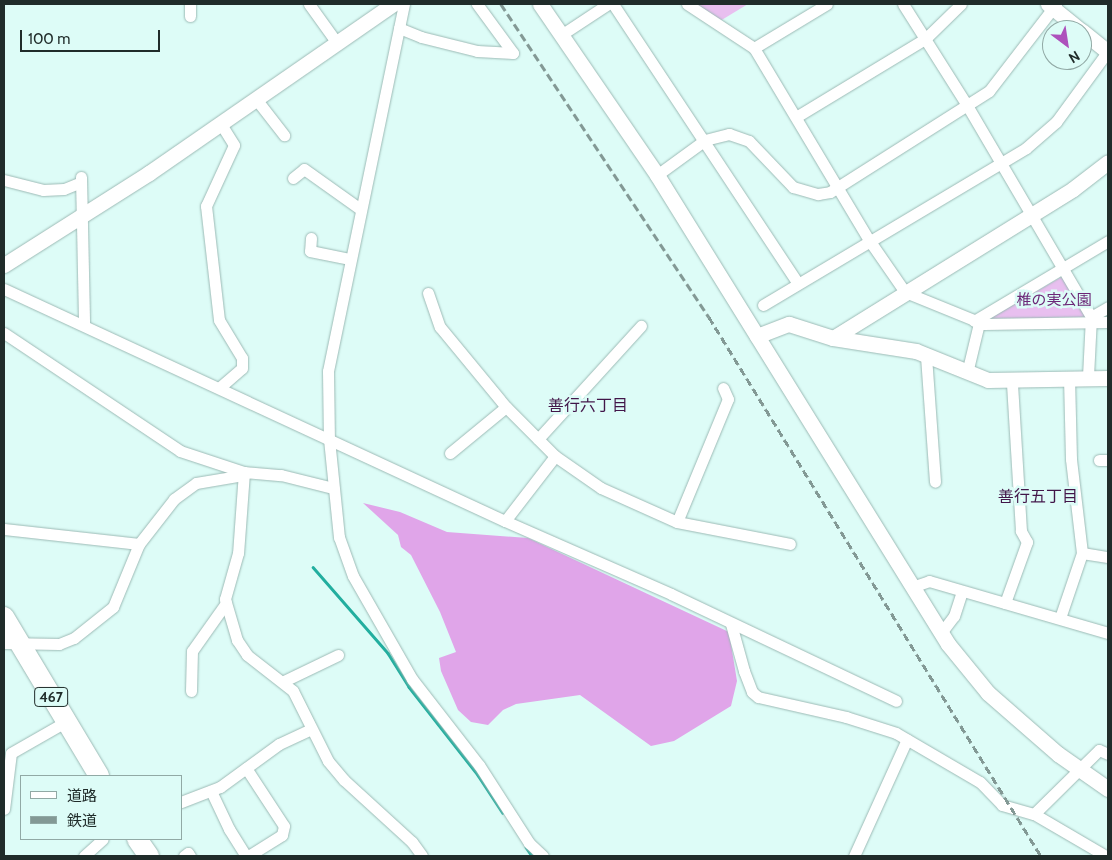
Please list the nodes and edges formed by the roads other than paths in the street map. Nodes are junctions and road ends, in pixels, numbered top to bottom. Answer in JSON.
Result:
{"nodes":[{"id":1,"x":190,"y":4,"type":"edge"},
{"id":2,"x":310,"y":4,"type":"edge"},
{"id":3,"x":393,"y":4,"type":"edge"},
{"id":4,"x":404,"y":4,"type":"edge"},
{"id":5,"x":477,"y":4,"type":"edge"},
{"id":6,"x":540,"y":4,"type":"edge"},
{"id":7,"x":608,"y":4,"type":"edge"},
{"id":8,"x":613,"y":4,"type":"edge"},
{"id":9,"x":688,"y":4,"type":"edge"},
{"id":10,"x":827,"y":4,"type":"edge"},
{"id":11,"x":903,"y":4,"type":"edge"},
{"id":12,"x":961,"y":4,"type":"edge"},
{"id":13,"x":1052,"y":5,"type":"edge"},
{"id":14,"x":190,"y":16,"type":"dead end"},
{"id":15,"x":1069,"y":20,"type":"edge"},
{"id":16,"x":399,"y":28,"type":"junction"},
{"id":17,"x":561,"y":35,"type":"junction"},
{"id":18,"x":925,"y":39,"type":"junction"},
{"id":19,"x":1092,"y":40,"type":"edge"},
{"id":20,"x":337,"y":43,"type":"junction"},
{"id":21,"x":754,"y":48,"type":"junction"},
{"id":22,"x":1108,"y":52,"type":"edge"},
{"id":23,"x":256,"y":99,"type":"junction"},
{"id":24,"x":968,"y":107,"type":"junction"},
{"id":25,"x":796,"y":117,"type":"junction"},
{"id":26,"x":220,"y":123,"type":"junction"},
{"id":27,"x":284,"y":135,"type":"dead end"},
{"id":28,"x":705,"y":140,"type":"junction"},
{"id":29,"x":1108,"y":162,"type":"edge"},
{"id":30,"x":1002,"y":163,"type":"junction"},
{"id":31,"x":656,"y":175,"type":"junction"},
{"id":32,"x":293,"y":178,"type":"dead end"},
{"id":33,"x":4,"y":180,"type":"edge"},
{"id":34,"x":838,"y":187,"type":"junction"},
{"id":35,"x":360,"y":209,"type":"junction"},
{"id":36,"x":1031,"y":215,"type":"junction"},
{"id":37,"x":82,"y":216,"type":"junction"},
{"id":38,"x":311,"y":238,"type":"dead end"},
{"id":39,"x":869,"y":240,"type":"junction"},
{"id":40,"x":1108,"y":242,"type":"edge"},
{"id":41,"x":350,"y":259,"type":"junction"},
{"id":42,"x":4,"y":265,"type":"edge"},
{"id":43,"x":1064,"y":269,"type":"junction"},
{"id":44,"x":798,"y":283,"type":"junction"},
{"id":45,"x":4,"y":289,"type":"edge"},
{"id":46,"x":905,"y":292,"type":"junction"},
{"id":47,"x":428,"y":293,"type":"dead end"},
{"id":48,"x":764,"y":305,"type":"dead end"},
{"id":49,"x":1108,"y":307,"type":"edge"},
{"id":50,"x":1091,"y":320,"type":"junction"},
{"id":51,"x":976,"y":322,"type":"junction"},
{"id":52,"x":1108,"y":322,"type":"edge"},
{"id":53,"x":84,"y":326,"type":"junction"},
{"id":54,"x":642,"y":326,"type":"dead end"},
{"id":55,"x":4,"y":333,"type":"edge"},
{"id":56,"x":757,"y":336,"type":"junction"},
{"id":57,"x":833,"y":338,"type":"junction"},
{"id":58,"x":926,"y":356,"type":"junction"},
{"id":59,"x":967,"y":373,"type":"junction"},
{"id":60,"x":1088,"y":377,"type":"junction"},
{"id":61,"x":1069,"y":378,"type":"junction"},
{"id":62,"x":1108,"y":378,"type":"edge"},
{"id":63,"x":1012,"y":382,"type":"junction"},
{"id":64,"x":219,"y":388,"type":"junction"},
{"id":65,"x":723,"y":388,"type":"dead end"},
{"id":66,"x":506,"y":407,"type":"junction"},
{"id":67,"x":538,"y":439,"type":"junction"},
{"id":68,"x":329,"y":440,"type":"junction"},
{"id":69,"x":450,"y":453,"type":"dead end"},
{"id":70,"x":555,"y":456,"type":"junction"},
{"id":71,"x":244,"y":474,"type":"junction"},
{"id":72,"x":935,"y":482,"type":"dead end"},
{"id":73,"x":333,"y":488,"type":"junction"},
{"id":74,"x":505,"y":521,"type":"junction"},
{"id":75,"x":677,"y":522,"type":"junction"},
{"id":76,"x":4,"y":529,"type":"edge"},
{"id":77,"x":139,"y":544,"type":"junction"},
{"id":78,"x":790,"y":544,"type":"dead end"},
{"id":79,"x":1082,"y":553,"type":"junction"},
{"id":80,"x":1108,"y":557,"type":"edge"},
{"id":81,"x":912,"y":587,"type":"junction"},
{"id":82,"x":962,"y":592,"type":"junction"},
{"id":83,"x":226,"y":603,"type":"junction"},
{"id":84,"x":1006,"y":603,"type":"junction"},
{"id":85,"x":4,"y":617,"type":"edge"},
{"id":86,"x":1060,"y":618,"type":"junction"},
{"id":87,"x":731,"y":624,"type":"junction"},
{"id":88,"x":941,"y":633,"type":"junction"},
{"id":89,"x":1108,"y":633,"type":"edge"},
{"id":90,"x":12,"y":644,"type":"edge"},
{"id":91,"x":338,"y":655,"type":"dead end"},
{"id":92,"x":284,"y":681,"type":"junction"},
{"id":93,"x":191,"y":691,"type":"dead end"},
{"id":94,"x":896,"y":701,"type":"dead end"},
{"id":95,"x":67,"y":721,"type":"junction"},
{"id":96,"x":311,"y":729,"type":"junction"},
{"id":97,"x":907,"y":739,"type":"junction"},
{"id":98,"x":8,"y":754,"type":"edge"},
{"id":99,"x":1108,"y":754,"type":"edge"},
{"id":100,"x":246,"y":768,"type":"junction"},
{"id":101,"x":1080,"y":771,"type":"junction"},
{"id":102,"x":98,"y":775,"type":"edge"},
{"id":103,"x":1108,"y":789,"type":"edge"},
{"id":104,"x":211,"y":791,"type":"junction"},
{"id":105,"x":182,"y":802,"type":"edge"},
{"id":106,"x":4,"y":809,"type":"edge"},
{"id":107,"x":1034,"y":814,"type":"junction"},
{"id":108,"x":102,"y":840,"type":"edge"},
{"id":109,"x":138,"y":840,"type":"edge"},
{"id":110,"x":84,"y":856,"type":"edge"},
{"id":111,"x":149,"y":856,"type":"edge"},
{"id":112,"x":184,"y":856,"type":"edge"},
{"id":113,"x":190,"y":856,"type":"edge"},
{"id":114,"x":248,"y":856,"type":"edge"},
{"id":115,"x":422,"y":856,"type":"edge"},
{"id":116,"x":543,"y":856,"type":"edge"},
{"id":117,"x":854,"y":856,"type":"edge"},
{"id":118,"x":1106,"y":856,"type":"edge"}],
"edges":[{"from":1,"to":14,"type":"street"},
{"from":2,"to":20,"type":"street"},
{"from":3,"to":20,"type":"street"},
{"from":4,"to":16,"type":"street"},
{"from":5,"to":16,"type":"street"},
{"from":6,"to":17,"type":"street"},
{"from":7,"to":17,"type":"street"},
{"from":8,"to":28,"type":"street"},
{"from":9,"to":21,"type":"street"},
{"from":10,"to":21,"type":"street"},
{"from":11,"to":18,"type":"street"},
{"from":12,"to":18,"type":"street"},
{"from":13,"to":15,"type":"street"},
{"from":13,"to":24,"type":"street"},
{"from":16,"to":35,"type":"street"},
{"from":17,"to":31,"type":"street"},
{"from":18,"to":24,"type":"street"},
{"from":18,"to":25,"type":"street"},
{"from":19,"to":22,"type":"street"},
{"from":20,"to":23,"type":"street"},
{"from":21,"to":25,"type":"street"},
{"from":22,"to":30,"type":"street"},
{"from":23,"to":26,"type":"street"},
{"from":23,"to":27,"type":"street"},
{"from":24,"to":30,"type":"street"},
{"from":24,"to":34,"type":"street"},
{"from":25,"to":34,"type":"street"},
{"from":26,"to":37,"type":"street"},
{"from":26,"to":64,"type":"street"},
{"from":28,"to":31,"type":"street"},
{"from":28,"to":34,"type":"street"},
{"from":28,"to":44,"type":"street"},
{"from":29,"to":36,"type":"street"},
{"from":30,"to":36,"type":"street"},
{"from":30,"to":39,"type":"street"},
{"from":31,"to":56,"type":"street"},
{"from":32,"to":35,"type":"street"},
{"from":33,"to":37,"type":"street"},
{"from":34,"to":39,"type":"street"},
{"from":35,"to":41,"type":"street"},
{"from":36,"to":43,"type":"street"},
{"from":36,"to":46,"type":"street"},
{"from":37,"to":42,"type":"street"},
{"from":37,"to":53,"type":"street"},
{"from":38,"to":41,"type":"street"},
{"from":39,"to":44,"type":"street"},
{"from":39,"to":46,"type":"street"},
{"from":40,"to":43,"type":"street"},
{"from":41,"to":68,"type":"street"},
{"from":43,"to":50,"type":"street"},
{"from":43,"to":51,"type":"street"},
{"from":44,"to":48,"type":"street"},
{"from":45,"to":53,"type":"street"},
{"from":46,"to":51,"type":"street"},
{"from":46,"to":57,"type":"street"},
{"from":47,"to":66,"type":"street"},
{"from":49,"to":50,"type":"street"},
{"from":50,"to":51,"type":"street"},
{"from":50,"to":52,"type":"street"},
{"from":50,"to":60,"type":"street"},
{"from":51,"to":59,"type":"street"},
{"from":53,"to":64,"type":"street"},
{"from":54,"to":67,"type":"street"},
{"from":55,"to":71,"type":"street"},
{"from":56,"to":57,"type":"street"},
{"from":56,"to":81,"type":"street"},
{"from":57,"to":58,"type":"street"},
{"from":58,"to":59,"type":"street"},
{"from":58,"to":72,"type":"street"},
{"from":59,"to":63,"type":"street"},
{"from":60,"to":61,"type":"street"},
{"from":60,"to":62,"type":"street"},
{"from":61,"to":63,"type":"street"},
{"from":61,"to":79,"type":"street"},
{"from":63,"to":84,"type":"street"},
{"from":64,"to":68,"type":"street"},
{"from":65,"to":75,"type":"street"},
{"from":66,"to":67,"type":"street"},
{"from":66,"to":69,"type":"street"},
{"from":67,"to":70,"type":"street"},
{"from":68,"to":73,"type":"street"},
{"from":68,"to":74,"type":"street"},
{"from":70,"to":74,"type":"street"},
{"from":70,"to":75,"type":"street"},
{"from":71,"to":73,"type":"street"},
{"from":71,"to":77,"type":"street"},
{"from":71,"to":83,"type":"street"},
{"from":73,"to":116,"type":"street"},
{"from":74,"to":87,"type":"street"},
{"from":75,"to":78,"type":"street"},
{"from":76,"to":77,"type":"street"},
{"from":77,"to":90,"type":"street"},
{"from":79,"to":80,"type":"street"},
{"from":79,"to":86,"type":"street"},
{"from":81,"to":82,"type":"street"},
{"from":81,"to":88,"type":"street"},
{"from":82,"to":84,"type":"street"},
{"from":82,"to":88,"type":"street"},
{"from":83,"to":92,"type":"street"},
{"from":83,"to":93,"type":"street"},
{"from":84,"to":86,"type":"street"},
{"from":85,"to":90,"type":"highway","number":"467"},
{"from":86,"to":89,"type":"street"},
{"from":87,"to":94,"type":"street"},
{"from":87,"to":97,"type":"street"},
{"from":88,"to":101,"type":"street"},
{"from":90,"to":95,"type":"highway","number":"467"},
{"from":91,"to":92,"type":"street"},
{"from":92,"to":96,"type":"street"},
{"from":95,"to":98,"type":"street"},
{"from":95,"to":102,"type":"highway","number":"467"},
{"from":96,"to":100,"type":"street"},
{"from":96,"to":115,"type":"street"},
{"from":97,"to":107,"type":"street"},
{"from":97,"to":117,"type":"street"},
{"from":98,"to":106,"type":"street"},
{"from":99,"to":101,"type":"street"},
{"from":100,"to":104,"type":"street"},
{"from":100,"to":114,"type":"street"},
{"from":101,"to":103,"type":"street"},
{"from":101,"to":107,"type":"street"},
{"from":104,"to":105,"type":"street"},
{"from":104,"to":114,"type":"street"},
{"from":107,"to":118,"type":"street"},
{"from":108,"to":110,"type":"street"},
{"from":109,"to":111,"type":"highway"},
{"from":112,"to":113,"type":"street"}]}
